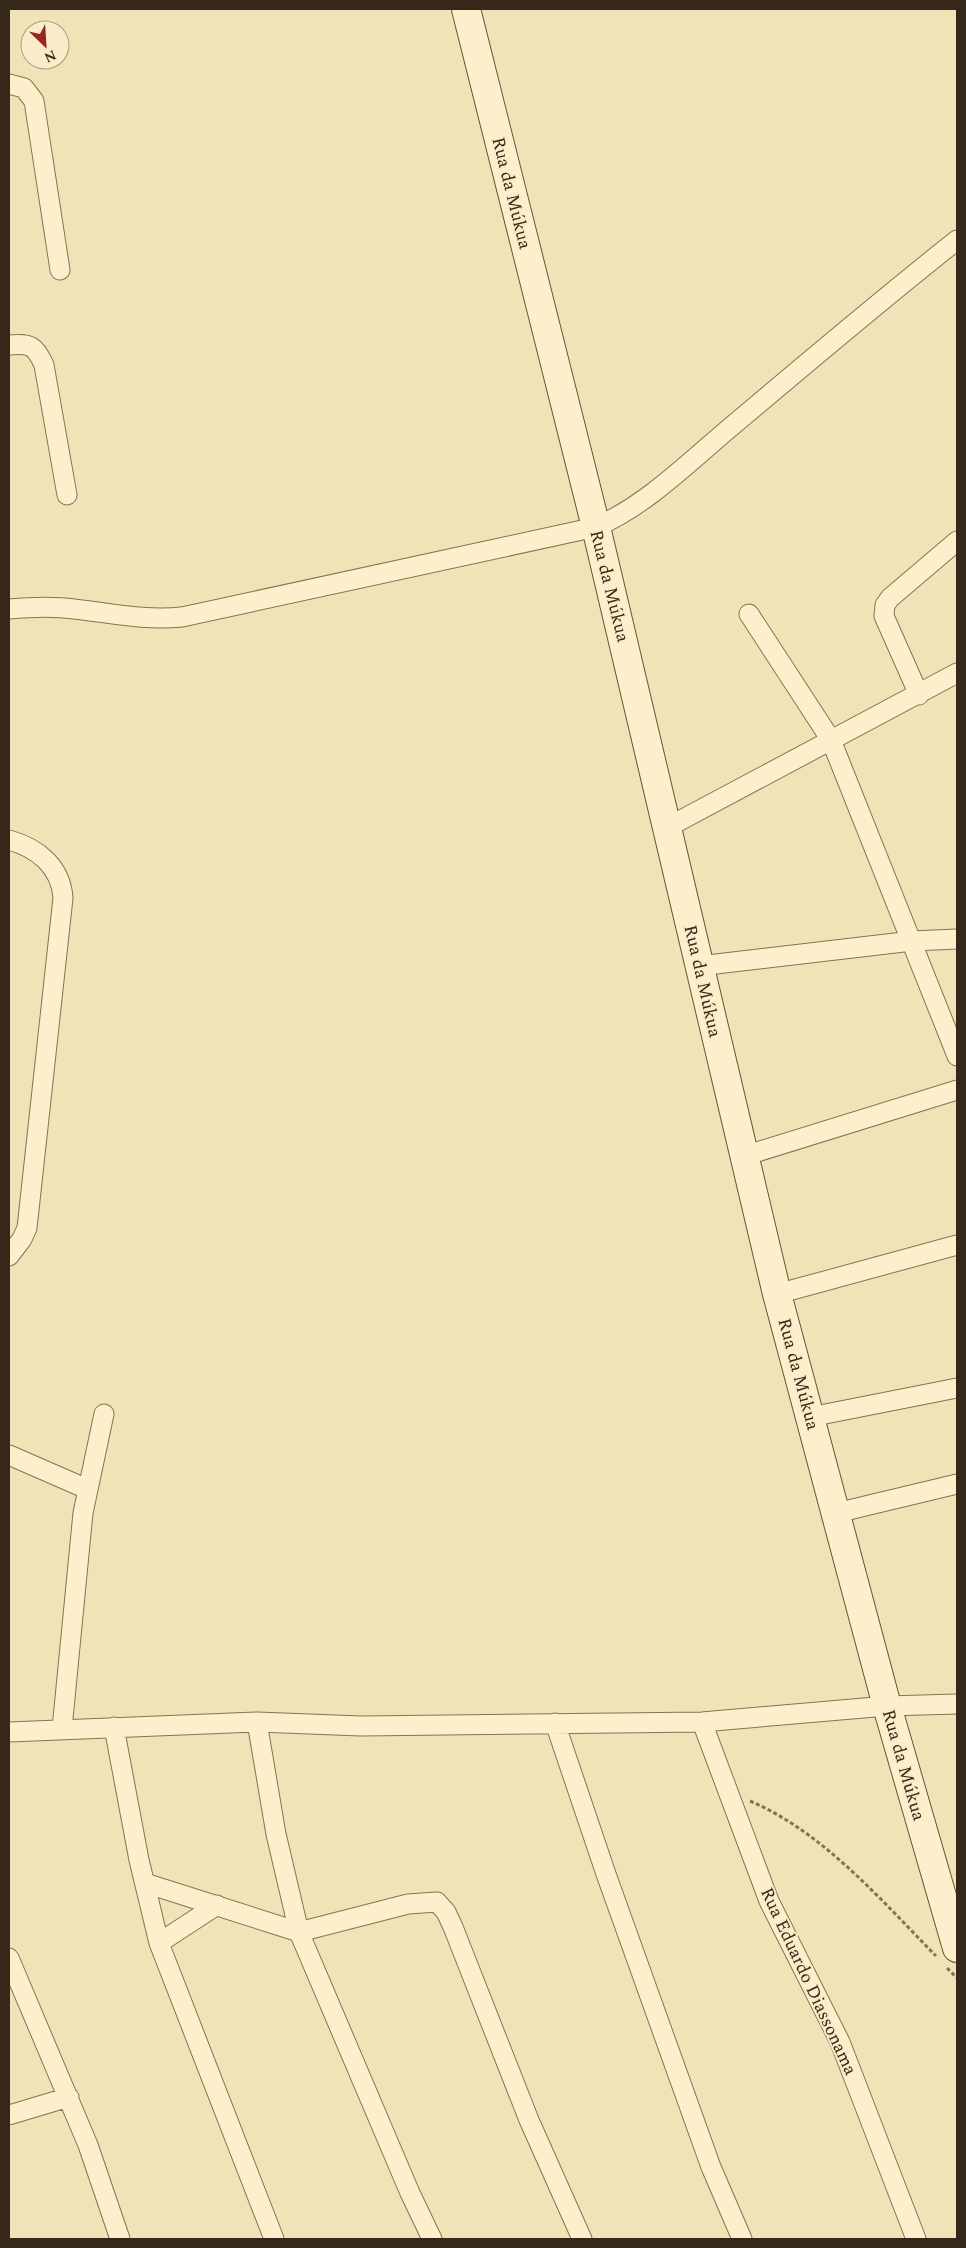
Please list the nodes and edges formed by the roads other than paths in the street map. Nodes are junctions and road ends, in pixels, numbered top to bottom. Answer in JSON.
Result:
{"nodes":[{"id":1,"x":466,"y":9,"type":"edge"},
{"id":2,"x":9,"y":84,"type":"edge"},
{"id":3,"x":957,"y":240,"type":"edge"},
{"id":4,"x":60,"y":270,"type":"dead end"},
{"id":5,"x":9,"y":345,"type":"edge"},
{"id":6,"x":67,"y":495,"type":"dead end"},
{"id":7,"x":596,"y":527,"type":"junction"},
{"id":8,"x":957,"y":541,"type":"edge"},
{"id":9,"x":9,"y":609,"type":"edge"},
{"id":10,"x":749,"y":614,"type":"dead end"},
{"id":11,"x":957,"y":673,"type":"edge"},
{"id":12,"x":919,"y":695,"type":"junction"},
{"id":13,"x":831,"y":740,"type":"junction"},
{"id":14,"x":668,"y":827,"type":"junction"},
{"id":15,"x":9,"y":840,"type":"edge"},
{"id":16,"x":957,"y":939,"type":"edge"},
{"id":17,"x":912,"y":941,"type":"junction"},
{"id":18,"x":699,"y":966,"type":"junction"},
{"id":19,"x":957,"y":1056,"type":"edge"},
{"id":20,"x":957,"y":1090,"type":"edge"},
{"id":21,"x":744,"y":1156,"type":"junction"},
{"id":22,"x":957,"y":1245,"type":"edge"},
{"id":23,"x":9,"y":1256,"type":"edge"},
{"id":24,"x":777,"y":1294,"type":"junction"},
{"id":25,"x":957,"y":1388,"type":"edge"},
{"id":26,"x":104,"y":1414,"type":"dead end"},
{"id":27,"x":810,"y":1417,"type":"junction"},
{"id":28,"x":9,"y":1455,"type":"edge"},
{"id":29,"x":957,"y":1484,"type":"edge"},
{"id":30,"x":87,"y":1489,"type":"junction"},
{"id":31,"x":836,"y":1513,"type":"junction"},
{"id":32,"x":957,"y":1704,"type":"edge"},
{"id":33,"x":887,"y":1706,"type":"junction"},
{"id":34,"x":257,"y":1722,"type":"junction"},
{"id":35,"x":702,"y":1722,"type":"junction"},
{"id":36,"x":556,"y":1723,"type":"junction"},
{"id":37,"x":114,"y":1727,"type":"junction"},
{"id":38,"x":62,"y":1728,"type":"junction"},
{"id":39,"x":9,"y":1732,"type":"edge"},
{"id":40,"x":145,"y":1883,"type":"junction"},
{"id":41,"x":217,"y":1905,"type":"junction"},
{"id":42,"x":299,"y":1932,"type":"junction"},
{"id":43,"x":159,"y":1944,"type":"junction"},
{"id":44,"x":946,"y":1956,"type":"edge"},
{"id":45,"x":9,"y":1958,"type":"edge"},
{"id":46,"x":68,"y":2097,"type":"junction"},
{"id":47,"x":9,"y":2115,"type":"edge"},
{"id":48,"x":120,"y":2239,"type":"edge"},
{"id":49,"x":274,"y":2239,"type":"edge"},
{"id":50,"x":432,"y":2239,"type":"edge"},
{"id":51,"x":582,"y":2239,"type":"edge"},
{"id":52,"x":742,"y":2239,"type":"edge"},
{"id":53,"x":916,"y":2239,"type":"edge"}],
"edges":[{"from":1,"to":7,"type":"street","name":"Rua da Múkua"},
{"from":2,"to":4,"type":"street"},
{"from":3,"to":7,"type":"street"},
{"from":5,"to":6,"type":"street"},
{"from":7,"to":9,"type":"street"},
{"from":7,"to":14,"type":"street","name":"Rua da Múkua"},
{"from":8,"to":12,"type":"street"},
{"from":10,"to":13,"type":"street"},
{"from":11,"to":12,"type":"street"},
{"from":12,"to":13,"type":"street"},
{"from":13,"to":14,"type":"street"},
{"from":13,"to":17,"type":"street"},
{"from":14,"to":18,"type":"street","name":"Rua da Múkua"},
{"from":15,"to":23,"type":"street"},
{"from":16,"to":17,"type":"street"},
{"from":17,"to":18,"type":"street"},
{"from":17,"to":19,"type":"street"},
{"from":18,"to":21,"type":"street","name":"Rua da Múkua"},
{"from":20,"to":21,"type":"street"},
{"from":21,"to":24,"type":"street","name":"Rua da Múkua"},
{"from":22,"to":24,"type":"street"},
{"from":24,"to":27,"type":"street","name":"Rua da Múkua"},
{"from":25,"to":27,"type":"street"},
{"from":26,"to":30,"type":"street"},
{"from":27,"to":31,"type":"street","name":"Rua da Múkua"},
{"from":28,"to":30,"type":"street"},
{"from":29,"to":31,"type":"street"},
{"from":30,"to":38,"type":"street"},
{"from":31,"to":33,"type":"street","name":"Rua da Múkua"},
{"from":32,"to":33,"type":"street"},
{"from":33,"to":35,"type":"street"},
{"from":33,"to":44,"type":"street","name":"Rua da Múkua"},
{"from":34,"to":36,"type":"street"},
{"from":34,"to":37,"type":"street"},
{"from":34,"to":42,"type":"street"},
{"from":35,"to":36,"type":"street"},
{"from":35,"to":53,"type":"street","name":"Rua Eduardo Diassonama"},
{"from":36,"to":52,"type":"street"},
{"from":37,"to":38,"type":"street"},
{"from":37,"to":40,"type":"street"},
{"from":38,"to":39,"type":"street"},
{"from":40,"to":41,"type":"street"},
{"from":40,"to":43,"type":"street"},
{"from":41,"to":42,"type":"street"},
{"from":41,"to":43,"type":"street"},
{"from":42,"to":50,"type":"street"},
{"from":42,"to":51,"type":"street"},
{"from":43,"to":49,"type":"street"},
{"from":45,"to":46,"type":"street"},
{"from":46,"to":47,"type":"street"},
{"from":46,"to":48,"type":"street"}]}
